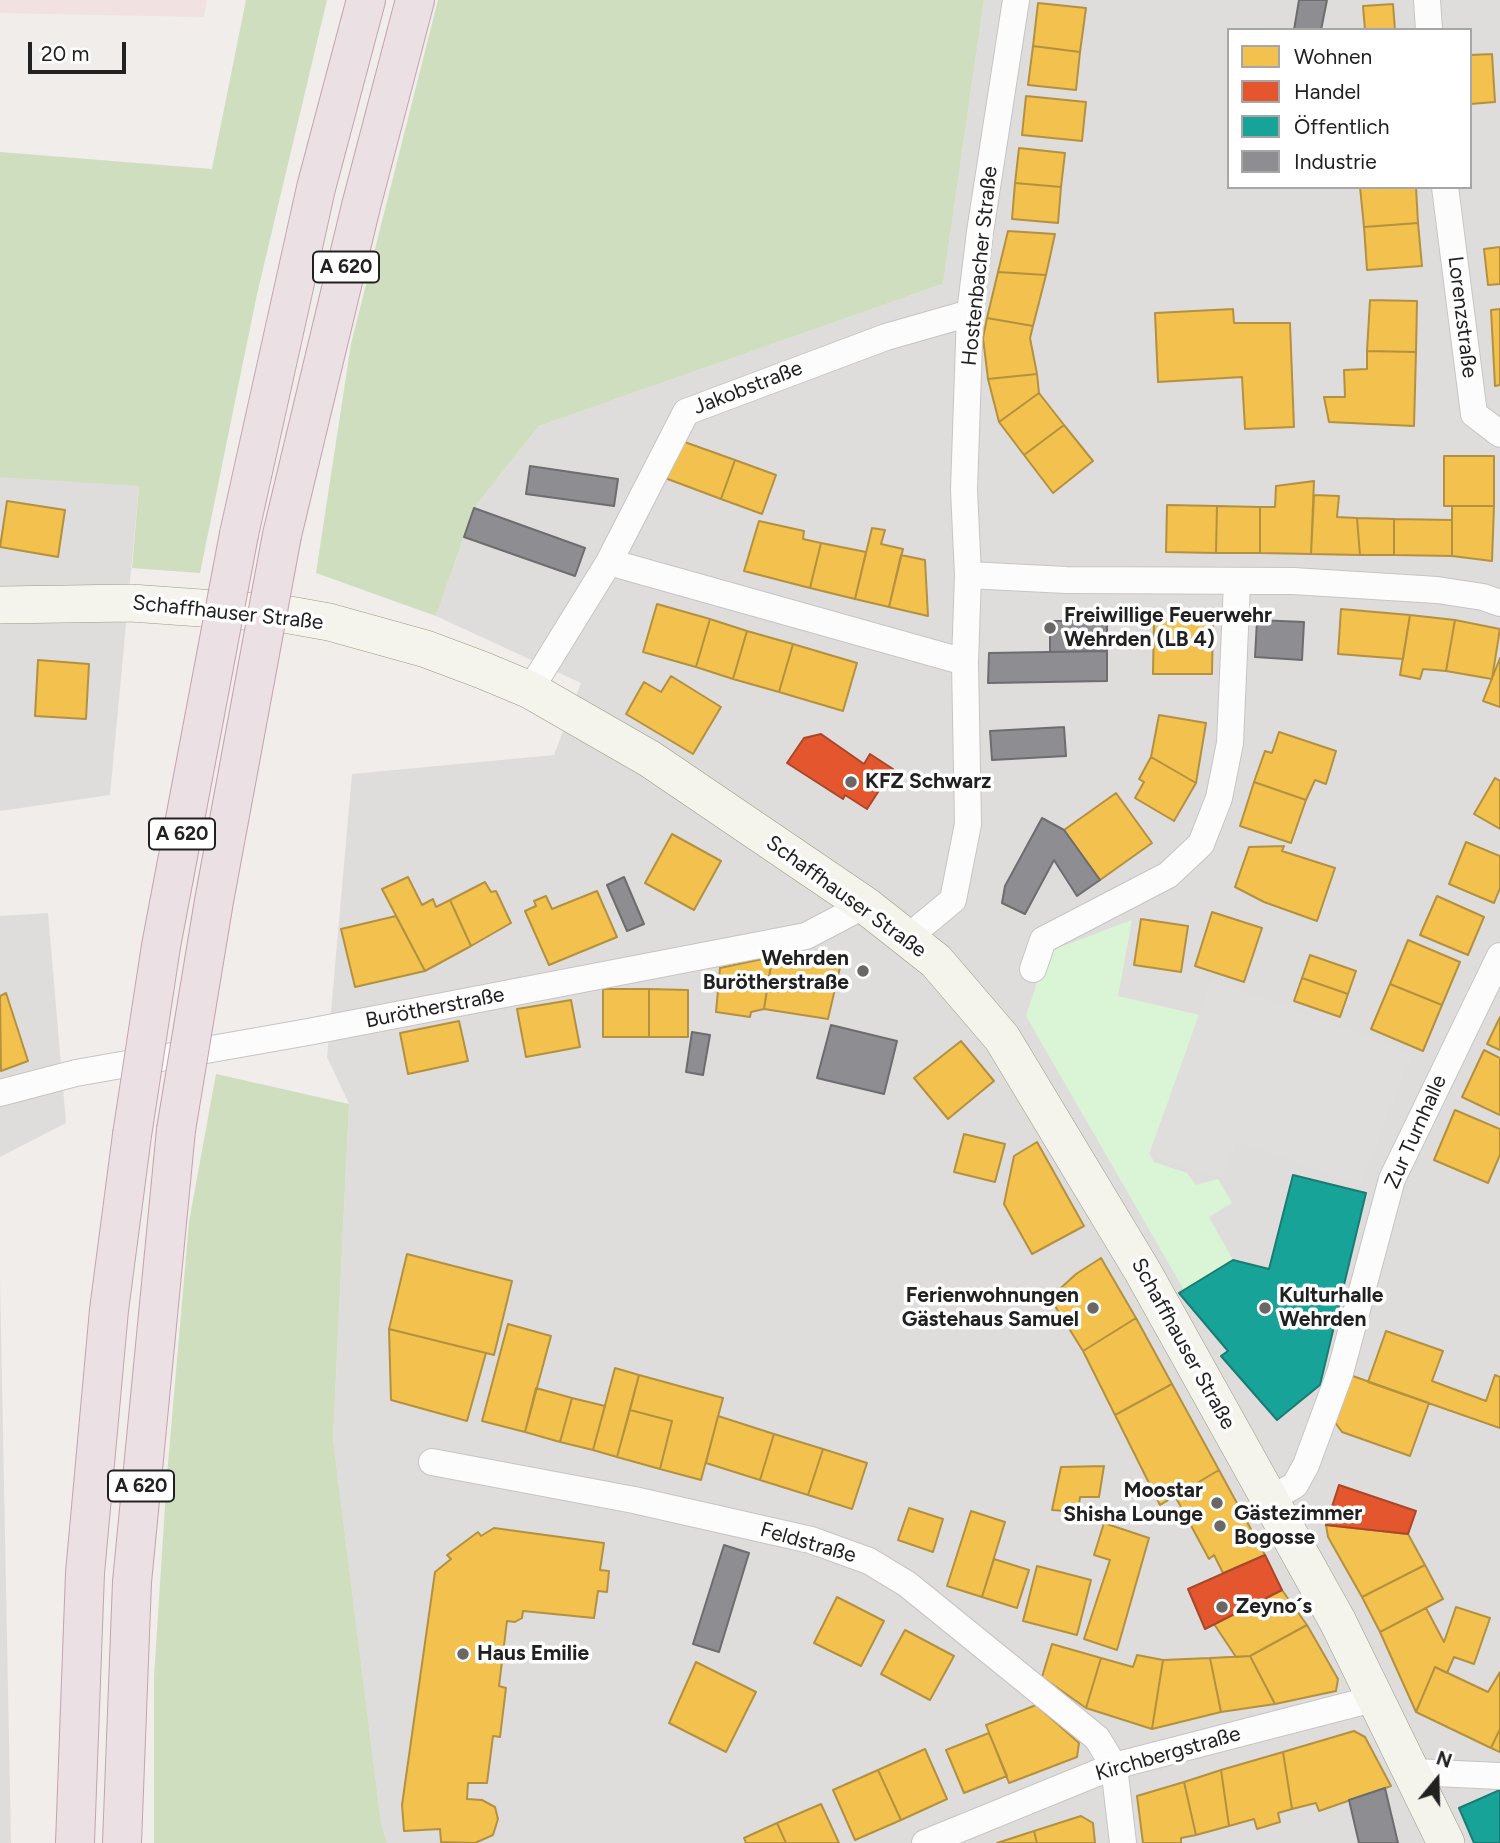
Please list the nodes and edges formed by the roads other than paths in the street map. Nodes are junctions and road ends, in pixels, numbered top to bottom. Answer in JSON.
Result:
{"nodes":[{"id":1,"x":366,"y":0,"type":"edge"},
{"id":2,"x":415,"y":0,"type":"edge"},
{"id":3,"x":1016,"y":0,"type":"edge"},
{"id":4,"x":1427,"y":0,"type":"edge"},
{"id":5,"x":1429,"y":28,"type":"edge"},
{"id":6,"x":1445,"y":189,"type":"edge"},
{"id":7,"x":970,"y":313,"type":"junction"},
{"id":8,"x":1500,"y":434,"type":"edge"},
{"id":9,"x":609,"y":562,"type":"junction"},
{"id":10,"x":968,"y":575,"type":"junction"},
{"id":11,"x":1237,"y":583,"type":"junction"},
{"id":12,"x":1500,"y":603,"type":"edge"},
{"id":13,"x":0,"y":605,"type":"edge"},
{"id":14,"x":965,"y":662,"type":"junction"},
{"id":15,"x":530,"y":690,"type":"junction"},
{"id":16,"x":865,"y":905,"type":"junction"},
{"id":17,"x":906,"y":938,"type":"junction"},
{"id":18,"x":1500,"y":956,"type":"edge"},
{"id":19,"x":1033,"y":969,"type":"dead end"},
{"id":20,"x":0,"y":1093,"type":"edge"},
{"id":21,"x":432,"y":1462,"type":"dead end"},
{"id":22,"x":1269,"y":1500,"type":"junction"},
{"id":23,"x":1377,"y":1698,"type":"junction"},
{"id":24,"x":1114,"y":1766,"type":"junction"},
{"id":25,"x":1413,"y":1772,"type":"junction"},
{"id":26,"x":1500,"y":1776,"type":"edge"},
{"id":27,"x":75,"y":1843,"type":"edge"},
{"id":28,"x":122,"y":1843,"type":"edge"},
{"id":29,"x":925,"y":1843,"type":"edge"},
{"id":30,"x":1123,"y":1843,"type":"edge"},
{"id":31,"x":1446,"y":1843,"type":"edge"}],
"edges":[{"from":1,"to":27,"type":"highway","number":"A 620","bridge":true},
{"from":2,"to":28,"type":"highway","number":"A 620","bridge":true},
{"from":3,"to":7,"type":"street","name":"Hostenbacher Straße"},
{"from":4,"to":5,"type":"street"},
{"from":6,"to":8,"type":"street","name":"Lorenzstraße"},
{"from":7,"to":9,"type":"street","name":"Jakobstraße"},
{"from":7,"to":10,"type":"street","name":"Hostenbacher Straße"},
{"from":9,"to":14,"type":"street"},
{"from":9,"to":15,"type":"street","name":"Jakobstraße"},
{"from":10,"to":11,"type":"street"},
{"from":10,"to":14,"type":"street","name":"Hostenbacher Straße"},
{"from":11,"to":12,"type":"street"},
{"from":11,"to":19,"type":"street"},
{"from":13,"to":15,"type":"street","name":"Schaffhauser Straße"},
{"from":14,"to":17,"type":"street","name":"Hostenbacher Straße"},
{"from":15,"to":16,"type":"street","name":"Schaffhauser Straße"},
{"from":16,"to":17,"type":"street","name":"Schaffhauser Straße"},
{"from":16,"to":20,"type":"street","name":"Burötherstraße"},
{"from":17,"to":22,"type":"street","name":"Schaffhauser Straße"},
{"from":18,"to":22,"type":"street","name":"Zur Turnhalle"},
{"from":21,"to":24,"type":"street","name":"Feldstraße"},
{"from":22,"to":23,"type":"street","name":"Schaffhauser Straße"},
{"from":23,"to":24,"type":"street","name":"Kirchbergstraße"},
{"from":23,"to":25,"type":"street","name":"Schaffhauser Straße"},
{"from":24,"to":29,"type":"street","name":"Kirchbergstraße"},
{"from":24,"to":30,"type":"street"},
{"from":25,"to":26,"type":"street"},
{"from":25,"to":31,"type":"street","name":"Schaffhauser Straße"}]}
